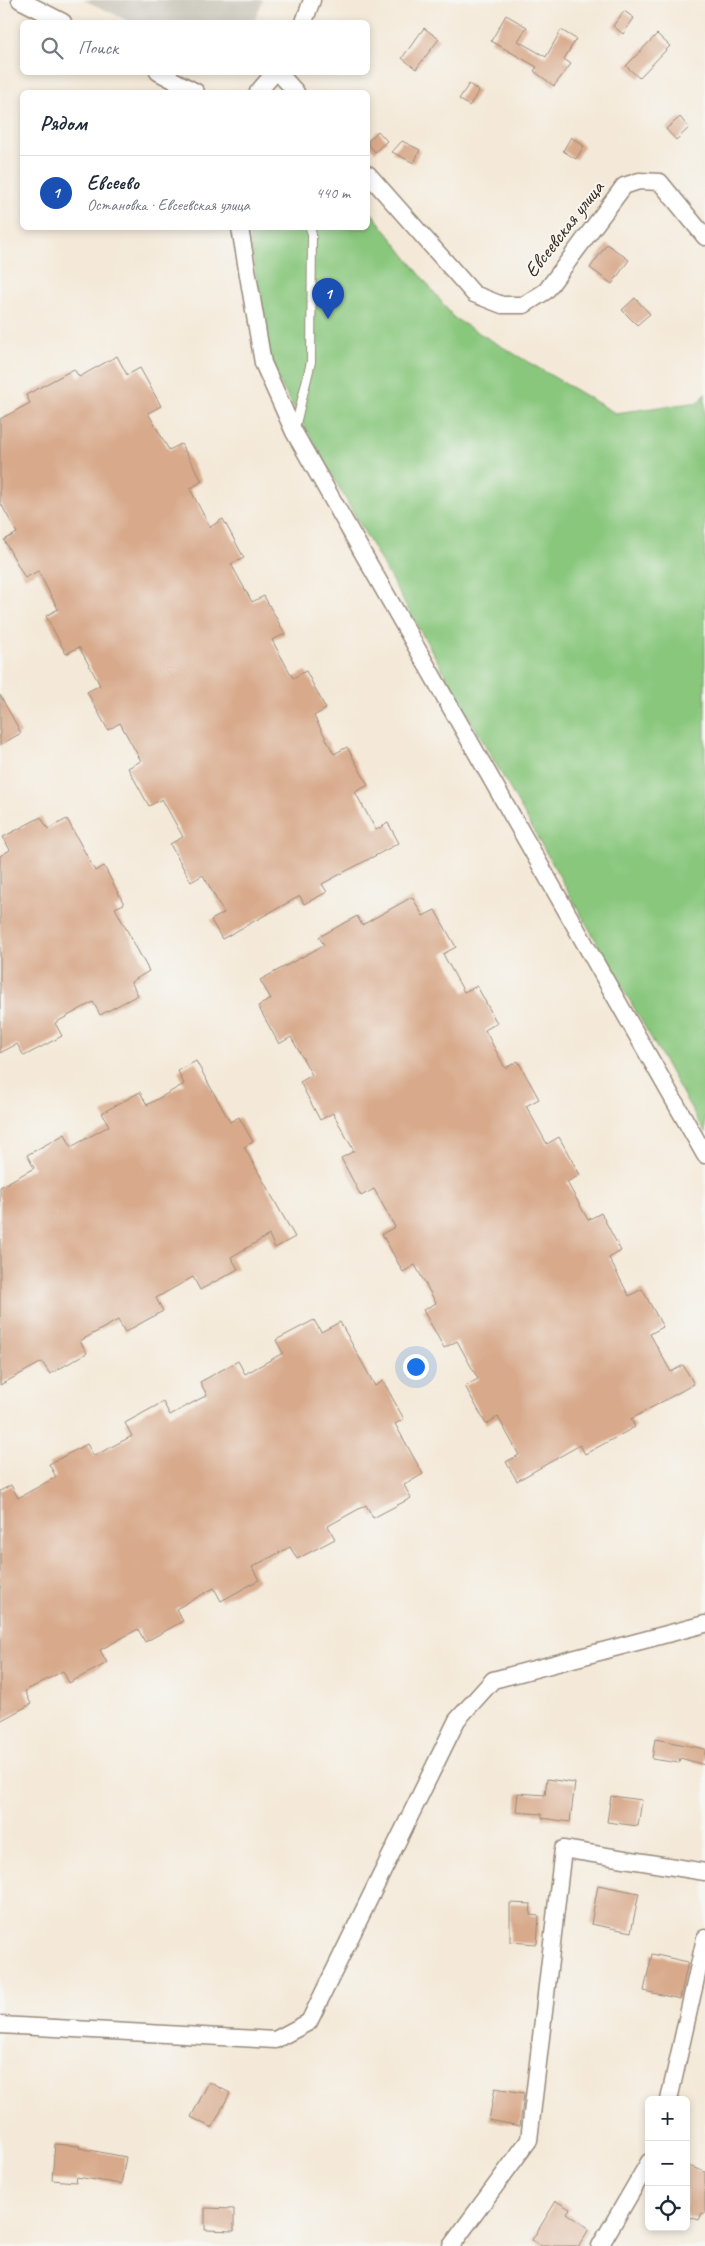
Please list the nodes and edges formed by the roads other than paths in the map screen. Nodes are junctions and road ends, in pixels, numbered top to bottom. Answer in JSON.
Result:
{"nodes":[{"id":1,"x":20,"y":0,"type":"edge"},
{"id":2,"x":312,"y":0,"type":"edge"},
{"id":3,"x":59,"y":20,"type":"edge"},
{"id":4,"x":305,"y":20,"type":"edge"},
{"id":5,"x":164,"y":75,"type":"edge"},
{"id":6,"x":274,"y":75,"type":"edge"},
{"id":7,"x":280,"y":75,"type":"edge"},
{"id":8,"x":192,"y":90,"type":"edge"},
{"id":9,"x":260,"y":90,"type":"edge"},
{"id":10,"x":294,"y":90,"type":"edge"},
{"id":11,"x":370,"y":176,"type":"edge"},
{"id":12,"x":240,"y":230,"type":"edge"},
{"id":13,"x":311,"y":230,"type":"edge"},
{"id":14,"x":705,"y":237,"type":"edge"},
{"id":15,"x":294,"y":432,"type":"junction"},
{"id":16,"x":705,"y":1155,"type":"edge"},
{"id":17,"x":705,"y":1624,"type":"edge"},
{"id":18,"x":705,"y":1872,"type":"edge"},
{"id":19,"x":705,"y":1938,"type":"edge"},
{"id":20,"x":0,"y":2025,"type":"edge"},
{"id":21,"x":669,"y":2096,"type":"edge"},
{"id":22,"x":645,"y":2169,"type":"edge"},
{"id":23,"x":451,"y":2246,"type":"edge"},
{"id":24,"x":600,"y":2246,"type":"edge"}],
"edges":[{"from":1,"to":3,"type":"street"},
{"from":2,"to":4,"type":"street"},
{"from":5,"to":8,"type":"street"},
{"from":6,"to":9,"type":"street"},
{"from":7,"to":10,"type":"street"},
{"from":11,"to":14,"type":"street","name":"Евсеевская улица"},
{"from":12,"to":15,"type":"street"},
{"from":13,"to":15,"type":"lane"},
{"from":15,"to":16,"type":"street"},
{"from":17,"to":20,"type":"street"},
{"from":18,"to":23,"type":"street"},
{"from":19,"to":21,"type":"street"},
{"from":22,"to":24,"type":"street"}]}
